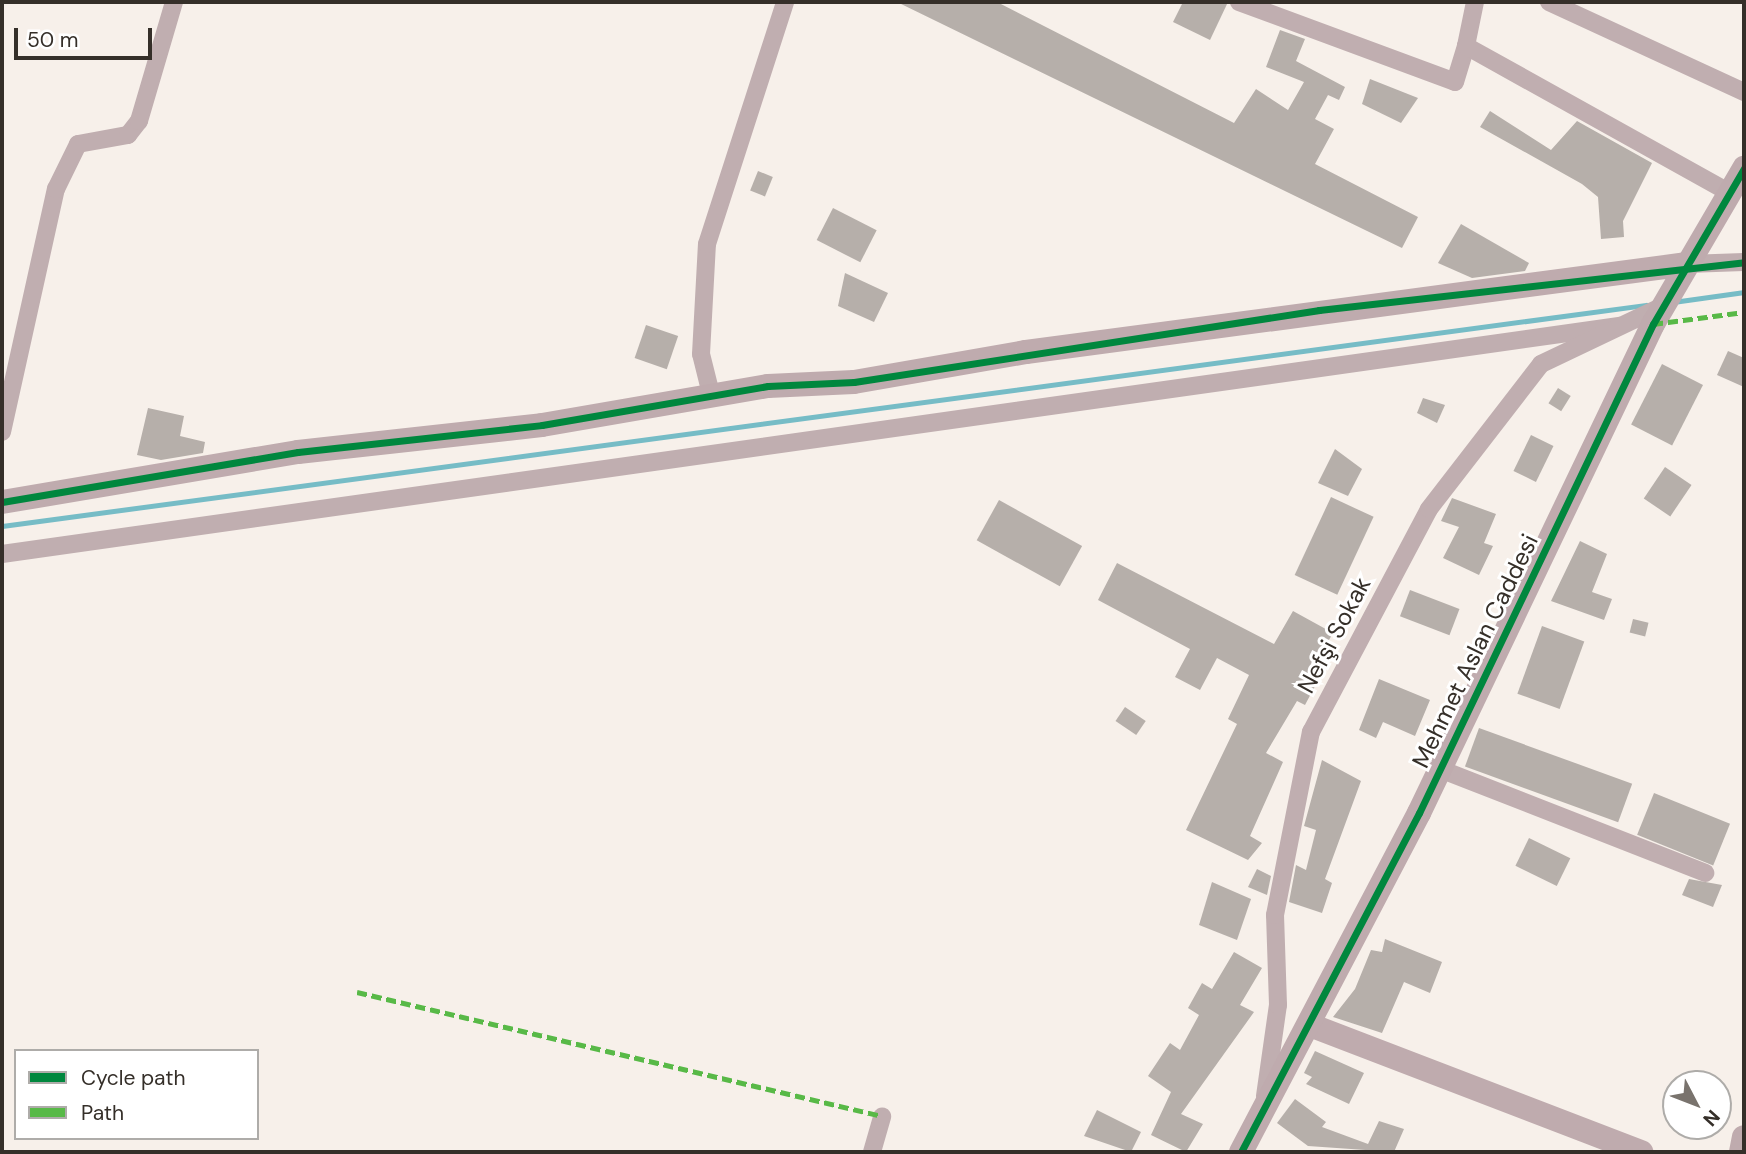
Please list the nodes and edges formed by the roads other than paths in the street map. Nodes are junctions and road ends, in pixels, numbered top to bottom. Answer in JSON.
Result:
{"nodes":[{"id":1,"x":174,"y":2,"type":"edge"},
{"id":2,"x":785,"y":2,"type":"edge"},
{"id":3,"x":1238,"y":2,"type":"edge"},
{"id":4,"x":1475,"y":2,"type":"edge"},
{"id":5,"x":1549,"y":2,"type":"edge"},
{"id":6,"x":1466,"y":46,"type":"junction"},
{"id":7,"x":1744,"y":92,"type":"edge"},
{"id":8,"x":1744,"y":168,"type":"edge"},
{"id":9,"x":1730,"y":193,"type":"junction"},
{"id":10,"x":1744,"y":262,"type":"edge"},
{"id":11,"x":1687,"y":264,"type":"junction"},
{"id":12,"x":1671,"y":302,"type":"junction"},
{"id":13,"x":1619,"y":326,"type":"junction"},
{"id":14,"x":712,"y":398,"type":"junction"},
{"id":15,"x":2,"y":432,"type":"edge"},
{"id":16,"x":2,"y":502,"type":"edge"},
{"id":17,"x":2,"y":554,"type":"edge"},
{"id":18,"x":1440,"y":769,"type":"junction"},
{"id":19,"x":1705,"y":873,"type":"dead end"},
{"id":20,"x":1310,"y":1025,"type":"junction"},
{"id":21,"x":1262,"y":1115,"type":"junction"},
{"id":22,"x":882,"y":1116,"type":"dead end"},
{"id":23,"x":1744,"y":1137,"type":"edge"},
{"id":24,"x":872,"y":1152,"type":"edge"},
{"id":25,"x":1241,"y":1152,"type":"edge"},
{"id":26,"x":1641,"y":1152,"type":"edge"},
{"id":27,"x":1741,"y":1152,"type":"edge"}],
"edges":[{"from":1,"to":15,"type":"street"},
{"from":2,"to":14,"type":"street"},
{"from":3,"to":6,"type":"street"},
{"from":4,"to":6,"type":"street"},
{"from":5,"to":7,"type":"street"},
{"from":6,"to":9,"type":"street"},
{"from":8,"to":9,"type":"street","name":"Mehmet Aslan Caddesi"},
{"from":9,"to":11,"type":"street","name":"Mehmet Aslan Caddesi"},
{"from":10,"to":11,"type":"street"},
{"from":11,"to":12,"type":"street","name":"Mehmet Aslan Caddesi"},
{"from":11,"to":14,"type":"street"},
{"from":12,"to":13,"type":"street","name":"Nefşi Sokak"},
{"from":12,"to":18,"type":"street","name":"Mehmet Aslan Caddesi"},
{"from":13,"to":17,"type":"street"},
{"from":13,"to":21,"type":"street","name":"Nefşi Sokak"},
{"from":14,"to":16,"type":"street"},
{"from":18,"to":19,"type":"street"},
{"from":18,"to":20,"type":"street","name":"Mehmet Aslan Caddesi"},
{"from":20,"to":21,"type":"street","name":"Mehmet Aslan Caddesi"},
{"from":20,"to":26,"type":"street"},
{"from":21,"to":25,"type":"street","name":"Mehmet Aslan Caddesi"},
{"from":22,"to":24,"type":"street"},
{"from":23,"to":27,"type":"street"}]}
